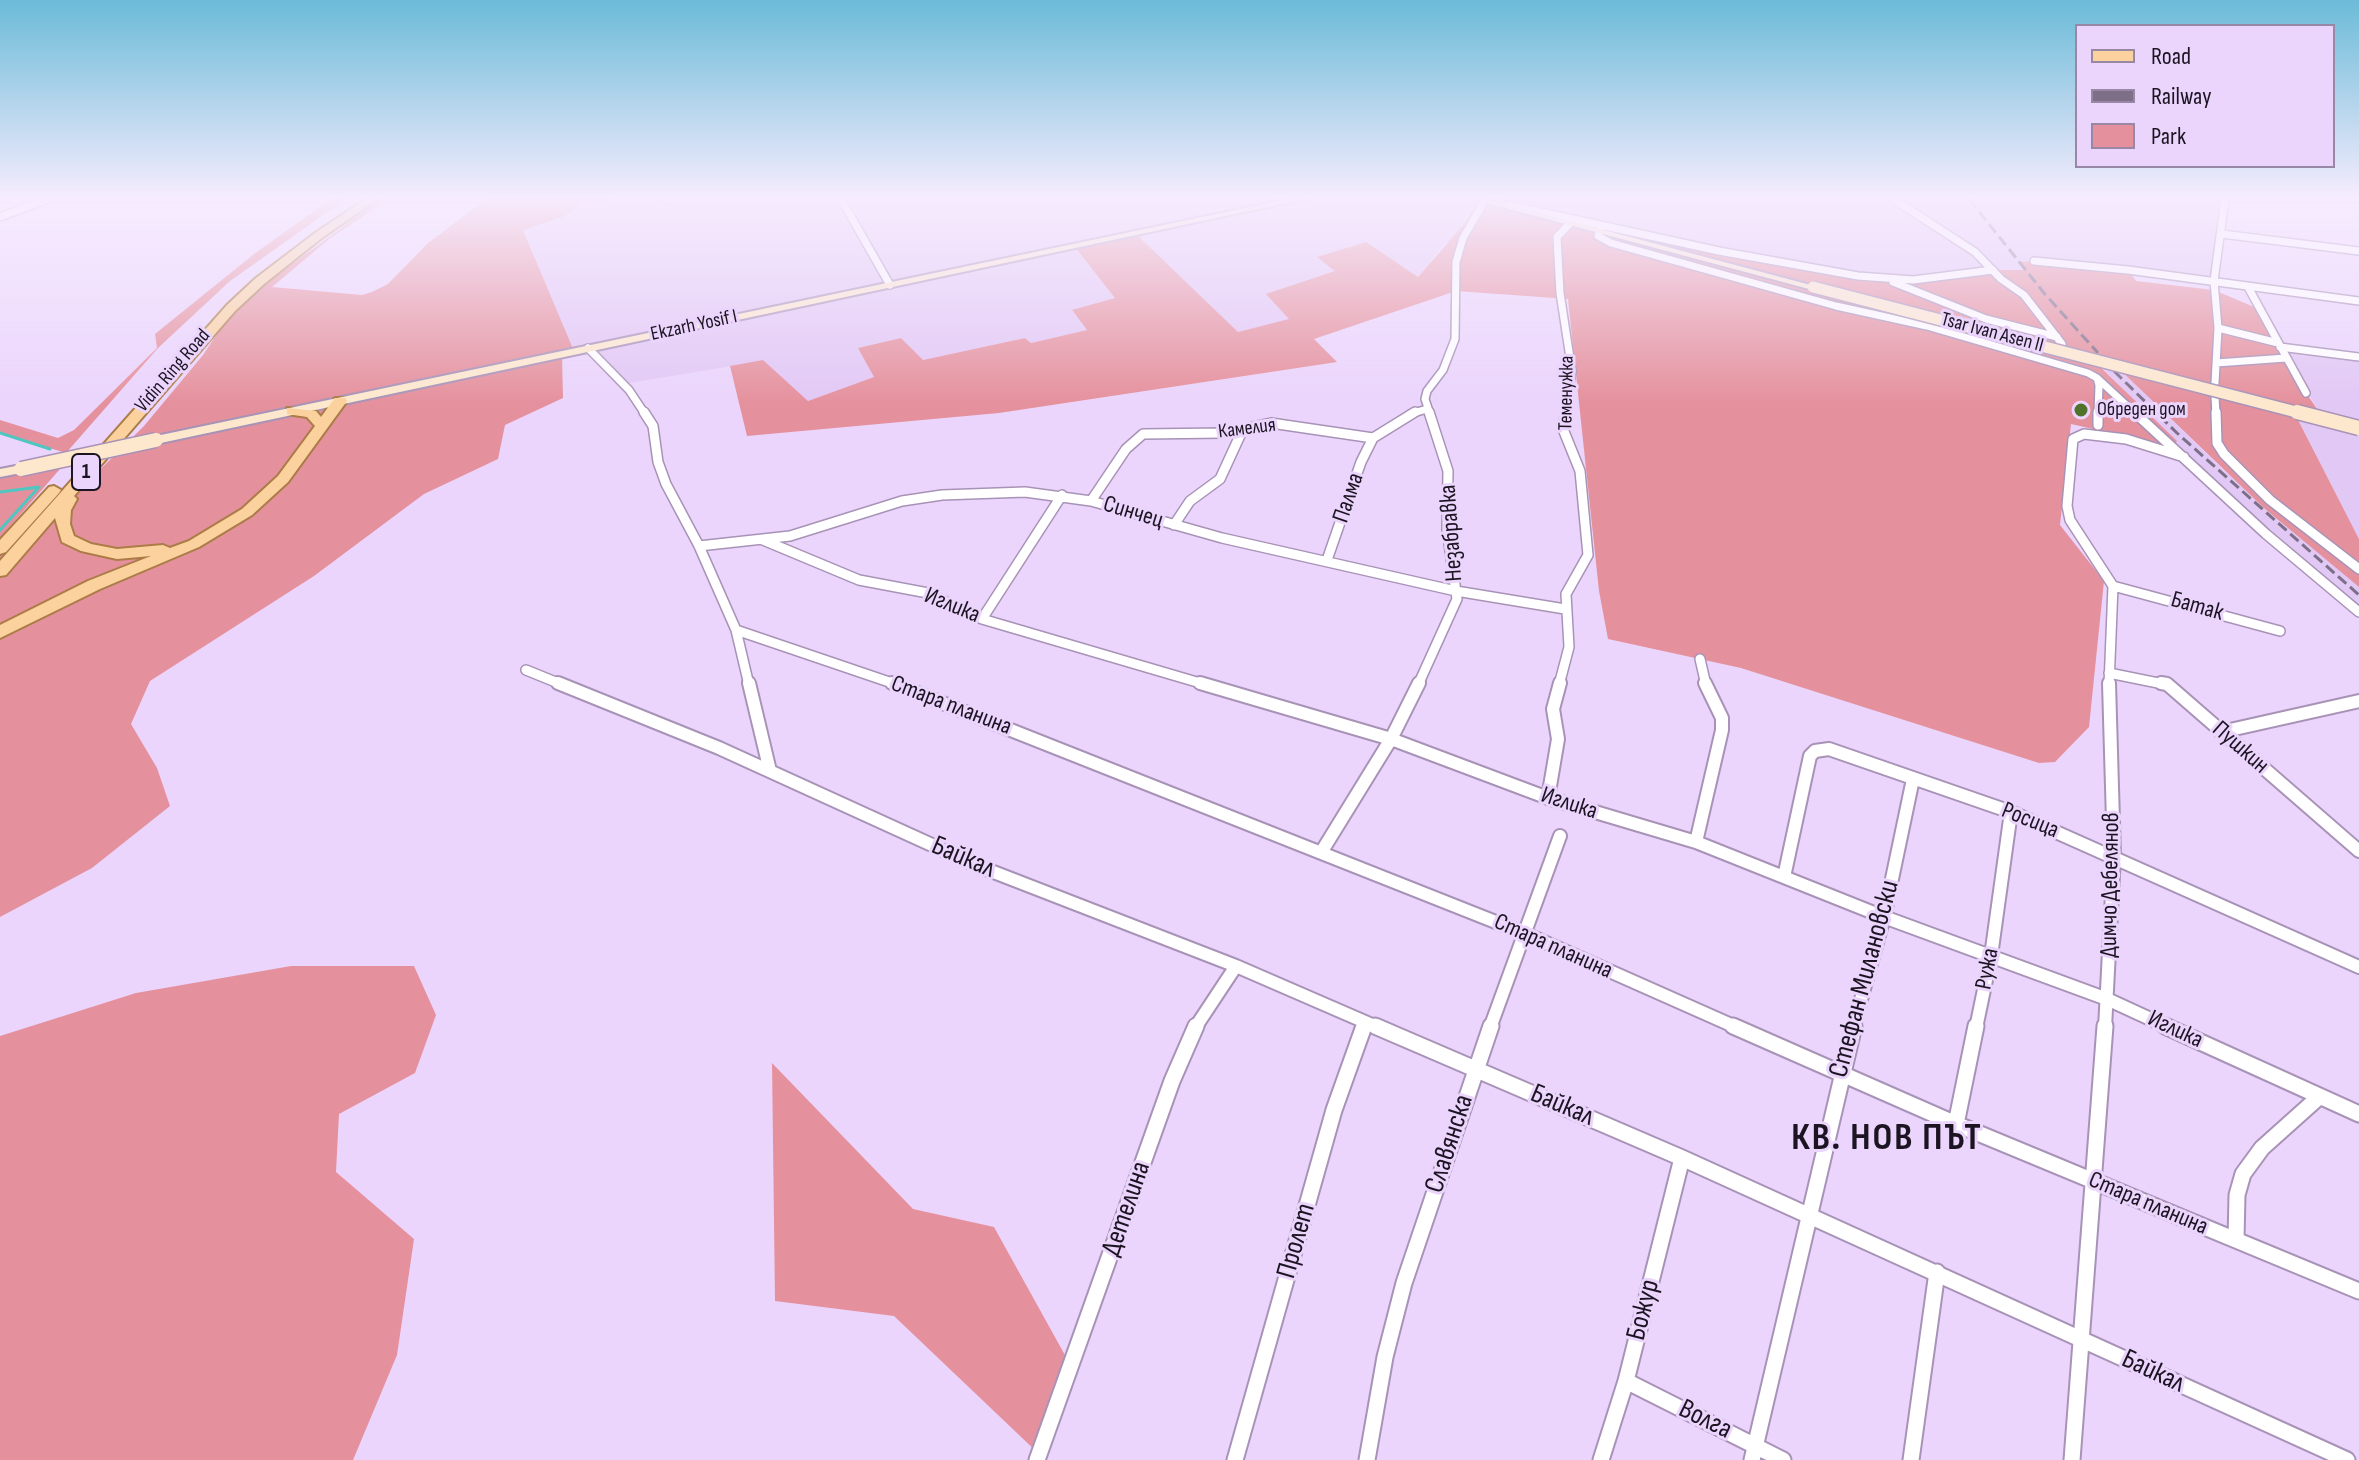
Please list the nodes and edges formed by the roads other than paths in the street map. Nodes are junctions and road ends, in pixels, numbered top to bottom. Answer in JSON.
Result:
{"nodes":[{"id":1,"x":279,"y":267,"type":"edge"},
{"id":2,"x":880,"y":267,"type":"edge"},
{"id":3,"x":975,"y":267,"type":"edge"},
{"id":4,"x":1456,"y":267,"type":"edge"},
{"id":5,"x":1559,"y":267,"type":"edge"},
{"id":6,"x":1697,"y":267,"type":"edge"},
{"id":7,"x":1752,"y":267,"type":"edge"},
{"id":8,"x":1792,"y":267,"type":"edge"},
{"id":9,"x":1990,"y":267,"type":"edge"},
{"id":10,"x":2089,"y":267,"type":"edge"},
{"id":11,"x":2216,"y":267,"type":"edge"},
{"id":12,"x":1993,"y":270,"type":"junction"},
{"id":13,"x":1889,"y":280,"type":"junction"},
{"id":14,"x":2214,"y":281,"type":"junction"},
{"id":15,"x":890,"y":285,"type":"junction"},
{"id":16,"x":2248,"y":287,"type":"junction"},
{"id":17,"x":2359,"y":301,"type":"edge"},
{"id":18,"x":2218,"y":328,"type":"junction"},
{"id":19,"x":209,"y":330,"type":"junction"},
{"id":20,"x":2279,"y":345,"type":"junction"},
{"id":21,"x":588,"y":348,"type":"junction"},
{"id":22,"x":2359,"y":357,"type":"edge"},
{"id":23,"x":2286,"y":358,"type":"junction"},
{"id":24,"x":2080,"y":362,"type":"dead end"},
{"id":25,"x":2216,"y":363,"type":"junction"},
{"id":26,"x":172,"y":372,"type":"junction"},
{"id":27,"x":2097,"y":378,"type":"junction"},
{"id":28,"x":2215,"y":383,"type":"dead end"},
{"id":29,"x":2306,"y":393,"type":"dead end"},
{"id":30,"x":2215,"y":397,"type":"dead end"},
{"id":31,"x":340,"y":401,"type":"junction"},
{"id":32,"x":1427,"y":409,"type":"junction"},
{"id":33,"x":292,"y":411,"type":"junction"},
{"id":34,"x":2098,"y":425,"type":"dead end"},
{"id":35,"x":322,"y":426,"type":"junction"},
{"id":36,"x":2359,"y":428,"type":"edge"},
{"id":37,"x":1243,"y":429,"type":"junction"},
{"id":38,"x":1373,"y":438,"type":"junction"},
{"id":39,"x":2184,"y":457,"type":"junction"},
{"id":40,"x":0,"y":473,"type":"edge"},
{"id":41,"x":1062,"y":495,"type":"junction"},
{"id":42,"x":1091,"y":501,"type":"junction"},
{"id":43,"x":1174,"y":525,"type":"junction"},
{"id":44,"x":222,"y":528,"type":"junction"},
{"id":45,"x":763,"y":540,"type":"junction"},
{"id":46,"x":699,"y":546,"type":"junction"},
{"id":47,"x":0,"y":549,"type":"edge"},
{"id":48,"x":1327,"y":560,"type":"junction"},
{"id":49,"x":2359,"y":569,"type":"edge"},
{"id":50,"x":0,"y":571,"type":"edge"},
{"id":51,"x":2113,"y":586,"type":"junction"},
{"id":52,"x":1456,"y":591,"type":"junction"},
{"id":53,"x":1565,"y":609,"type":"junction"},
{"id":54,"x":2359,"y":612,"type":"edge"},
{"id":55,"x":982,"y":619,"type":"junction"},
{"id":56,"x":736,"y":630,"type":"junction"},
{"id":57,"x":2280,"y":631,"type":"dead end"},
{"id":58,"x":0,"y":632,"type":"edge"},
{"id":59,"x":1700,"y":659,"type":"dead end"},
{"id":60,"x":526,"y":670,"type":"dead end"},
{"id":61,"x":2109,"y":673,"type":"junction"},
{"id":62,"x":2359,"y":701,"type":"edge"},
{"id":63,"x":2221,"y":732,"type":"junction"},
{"id":64,"x":1391,"y":739,"type":"junction"},
{"id":65,"x":770,"y":771,"type":"junction"},
{"id":66,"x":1913,"y":779,"type":"junction"},
{"id":67,"x":1548,"y":798,"type":"junction"},
{"id":68,"x":2011,"y":812,"type":"junction"},
{"id":69,"x":1560,"y":836,"type":"dead end"},
{"id":70,"x":1696,"y":842,"type":"junction"},
{"id":71,"x":1322,"y":851,"type":"junction"},
{"id":72,"x":2359,"y":851,"type":"edge"},
{"id":73,"x":2114,"y":856,"type":"junction"},
{"id":74,"x":1784,"y":877,"type":"junction"},
{"id":75,"x":1884,"y":917,"type":"junction"},
{"id":76,"x":1526,"y":934,"type":"junction"},
{"id":77,"x":1991,"y":956,"type":"junction"},
{"id":78,"x":1236,"y":966,"type":"junction"},
{"id":79,"x":2359,"y":967,"type":"edge"},
{"id":80,"x":2107,"y":999,"type":"junction"},
{"id":81,"x":1365,"y":1023,"type":"junction"},
{"id":82,"x":1475,"y":1069,"type":"junction"},
{"id":83,"x":1840,"y":1074,"type":"junction"},
{"id":84,"x":2319,"y":1097,"type":"junction"},
{"id":85,"x":2359,"y":1114,"type":"edge"},
{"id":86,"x":1956,"y":1124,"type":"junction"},
{"id":87,"x":1682,"y":1158,"type":"junction"},
{"id":88,"x":2094,"y":1181,"type":"junction"},
{"id":89,"x":1807,"y":1213,"type":"junction"},
{"id":90,"x":2236,"y":1240,"type":"junction"},
{"id":91,"x":1937,"y":1272,"type":"junction"},
{"id":92,"x":2359,"y":1291,"type":"edge"},
{"id":93,"x":2082,"y":1339,"type":"junction"},
{"id":94,"x":1626,"y":1381,"type":"junction"},
{"id":95,"x":1753,"y":1452,"type":"edge"},
{"id":96,"x":1037,"y":1460,"type":"edge"},
{"id":97,"x":1235,"y":1460,"type":"edge"},
{"id":98,"x":1367,"y":1460,"type":"edge"},
{"id":99,"x":1601,"y":1460,"type":"edge"},
{"id":100,"x":1783,"y":1460,"type":"edge"},
{"id":101,"x":1911,"y":1460,"type":"edge"},
{"id":102,"x":2072,"y":1460,"type":"edge"},
{"id":103,"x":2347,"y":1460,"type":"edge"}],
"edges":[{"from":1,"to":19,"type":"main road","name":"Vidin Ring Road","number":"1"},
{"from":2,"to":15,"type":"street"},
{"from":3,"to":15,"type":"main road","name":"Ekzarh Yosif I"},
{"from":4,"to":32,"type":"street"},
{"from":5,"to":53,"type":"street","name":"Теменужка"},
{"from":6,"to":27,"type":"street"},
{"from":7,"to":36,"type":"main road","name":"Tsar Ivan Asen II","bridge":true},
{"from":8,"to":13,"type":"street"},
{"from":9,"to":12,"type":"street"},
{"from":10,"to":14,"type":"street"},
{"from":11,"to":14,"type":"street"},
{"from":12,"to":13,"type":"street"},
{"from":12,"to":13,"type":"street"},
{"from":14,"to":16,"type":"street"},
{"from":14,"to":18,"type":"street"},
{"from":15,"to":21,"type":"main road","name":"Ekzarh Yosif I"},
{"from":16,"to":17,"type":"street"},
{"from":16,"to":20,"type":"street"},
{"from":18,"to":20,"type":"street"},
{"from":18,"to":25,"type":"street"},
{"from":19,"to":26,"type":"main road","name":"Vidin Ring Road","number":"1"},
{"from":19,"to":47,"type":"main road"},
{"from":20,"to":22,"type":"street"},
{"from":20,"to":23,"type":"street"},
{"from":21,"to":31,"type":"main road","name":"Ekzarh Yosif I"},
{"from":21,"to":46,"type":"street"},
{"from":23,"to":25,"type":"street"},
{"from":23,"to":29,"type":"street"},
{"from":24,"to":27,"type":"street"},
{"from":25,"to":28,"type":"street"},
{"from":26,"to":44,"type":"main road"},
{"from":26,"to":50,"type":"main road","name":"Vidin Ring Road","number":"1"},
{"from":27,"to":34,"type":"street"},
{"from":27,"to":39,"type":"street"},
{"from":30,"to":49,"type":"street"},
{"from":31,"to":33,"type":"main road","name":"Ekzarh Yosif I"},
{"from":31,"to":35,"type":"main road"},
{"from":32,"to":38,"type":"street"},
{"from":32,"to":52,"type":"street","name":"Незабравка"},
{"from":33,"to":35,"type":"main road"},
{"from":33,"to":40,"type":"main road","name":"Ekzarh Yosif I","bridge":true},
{"from":35,"to":44,"type":"main road"},
{"from":37,"to":38,"type":"street","name":"Камелия"},
{"from":37,"to":42,"type":"street","name":"Камелия"},
{"from":37,"to":43,"type":"street"},
{"from":38,"to":48,"type":"street","name":"Палма"},
{"from":39,"to":51,"type":"street"},
{"from":39,"to":54,"type":"street"},
{"from":41,"to":42,"type":"street","name":"Синчец"},
{"from":41,"to":45,"type":"street","name":"Синчец"},
{"from":41,"to":55,"type":"street"},
{"from":42,"to":43,"type":"street","name":"Синчец"},
{"from":43,"to":48,"type":"street","name":"Синчец"},
{"from":44,"to":58,"type":"main road"},
{"from":45,"to":46,"type":"street","name":"Синчец"},
{"from":45,"to":55,"type":"street","name":"Иглика"},
{"from":46,"to":56,"type":"street"},
{"from":48,"to":52,"type":"street","name":"Синчец"},
{"from":51,"to":57,"type":"street","name":"Батак"},
{"from":51,"to":61,"type":"street","name":"Димчо Дебелянов"},
{"from":52,"to":53,"type":"street","name":"Синчец"},
{"from":52,"to":64,"type":"street","name":"Незабравка"},
{"from":53,"to":67,"type":"street"},
{"from":55,"to":64,"type":"street","name":"Иглика"},
{"from":56,"to":65,"type":"street"},
{"from":56,"to":71,"type":"street","name":"Стара планина"},
{"from":59,"to":70,"type":"street"},
{"from":60,"to":65,"type":"street","name":"Байкал"},
{"from":61,"to":63,"type":"street","name":"Пушкин"},
{"from":61,"to":73,"type":"street","name":"Димчо Дебелянов"},
{"from":62,"to":63,"type":"street"},
{"from":63,"to":72,"type":"street","name":"Пушкин"},
{"from":64,"to":67,"type":"street","name":"Иглика"},
{"from":64,"to":71,"type":"street","name":"Незабравка"},
{"from":65,"to":78,"type":"street","name":"Байкал"},
{"from":66,"to":68,"type":"street","name":"Росица"},
{"from":66,"to":74,"type":"street","name":"Росица"},
{"from":66,"to":75,"type":"street","name":"Стефан Милановски"},
{"from":67,"to":70,"type":"street","name":"Иглика"},
{"from":68,"to":73,"type":"street","name":"Росица"},
{"from":68,"to":77,"type":"street","name":"Ружа"},
{"from":69,"to":76,"type":"street","name":"Славянска"},
{"from":70,"to":74,"type":"street","name":"Иглика"},
{"from":71,"to":76,"type":"street","name":"Стара планина"},
{"from":73,"to":79,"type":"street","name":"Росица"},
{"from":73,"to":80,"type":"street","name":"Димчо Дебелянов"},
{"from":74,"to":75,"type":"street","name":"Иглика"},
{"from":75,"to":77,"type":"street","name":"Иглика"},
{"from":75,"to":83,"type":"street","name":"Стефан Милановски"},
{"from":76,"to":82,"type":"street","name":"Славянска"},
{"from":76,"to":83,"type":"street","name":"Стара планина"},
{"from":77,"to":80,"type":"street","name":"Иглика"},
{"from":77,"to":86,"type":"street","name":"Ружа"},
{"from":78,"to":81,"type":"street","name":"Байкал"},
{"from":78,"to":96,"type":"street","name":"Детелина"},
{"from":80,"to":84,"type":"street","name":"Иглика"},
{"from":80,"to":88,"type":"street","name":"Димчо Дебелянов"},
{"from":81,"to":82,"type":"street","name":"Байкал"},
{"from":81,"to":97,"type":"street","name":"Пролет"},
{"from":82,"to":87,"type":"street","name":"Байкал"},
{"from":82,"to":98,"type":"street","name":"Славянска"},
{"from":83,"to":86,"type":"street","name":"Стара планина"},
{"from":83,"to":89,"type":"street","name":"Стефан Милановски"},
{"from":84,"to":85,"type":"street","name":"Иглика"},
{"from":84,"to":90,"type":"street"},
{"from":86,"to":88,"type":"street","name":"Стара планина"},
{"from":87,"to":89,"type":"street","name":"Байкал"},
{"from":87,"to":94,"type":"street","name":"Божур"},
{"from":88,"to":90,"type":"street","name":"Стара планина"},
{"from":88,"to":93,"type":"street","name":"Димчо Дебелянов"},
{"from":89,"to":91,"type":"street","name":"Байкал"},
{"from":89,"to":95,"type":"street","name":"Стефан Милановски"},
{"from":90,"to":92,"type":"street","name":"Стара планина"},
{"from":91,"to":93,"type":"street","name":"Байкал"},
{"from":91,"to":101,"type":"street"},
{"from":93,"to":102,"type":"street","name":"Димчо Дебелянов"},
{"from":93,"to":103,"type":"street","name":"Байкал"},
{"from":94,"to":95,"type":"street","name":"Волга"},
{"from":94,"to":99,"type":"street","name":"Божур"},
{"from":95,"to":100,"type":"street","name":"Волга"}]}
